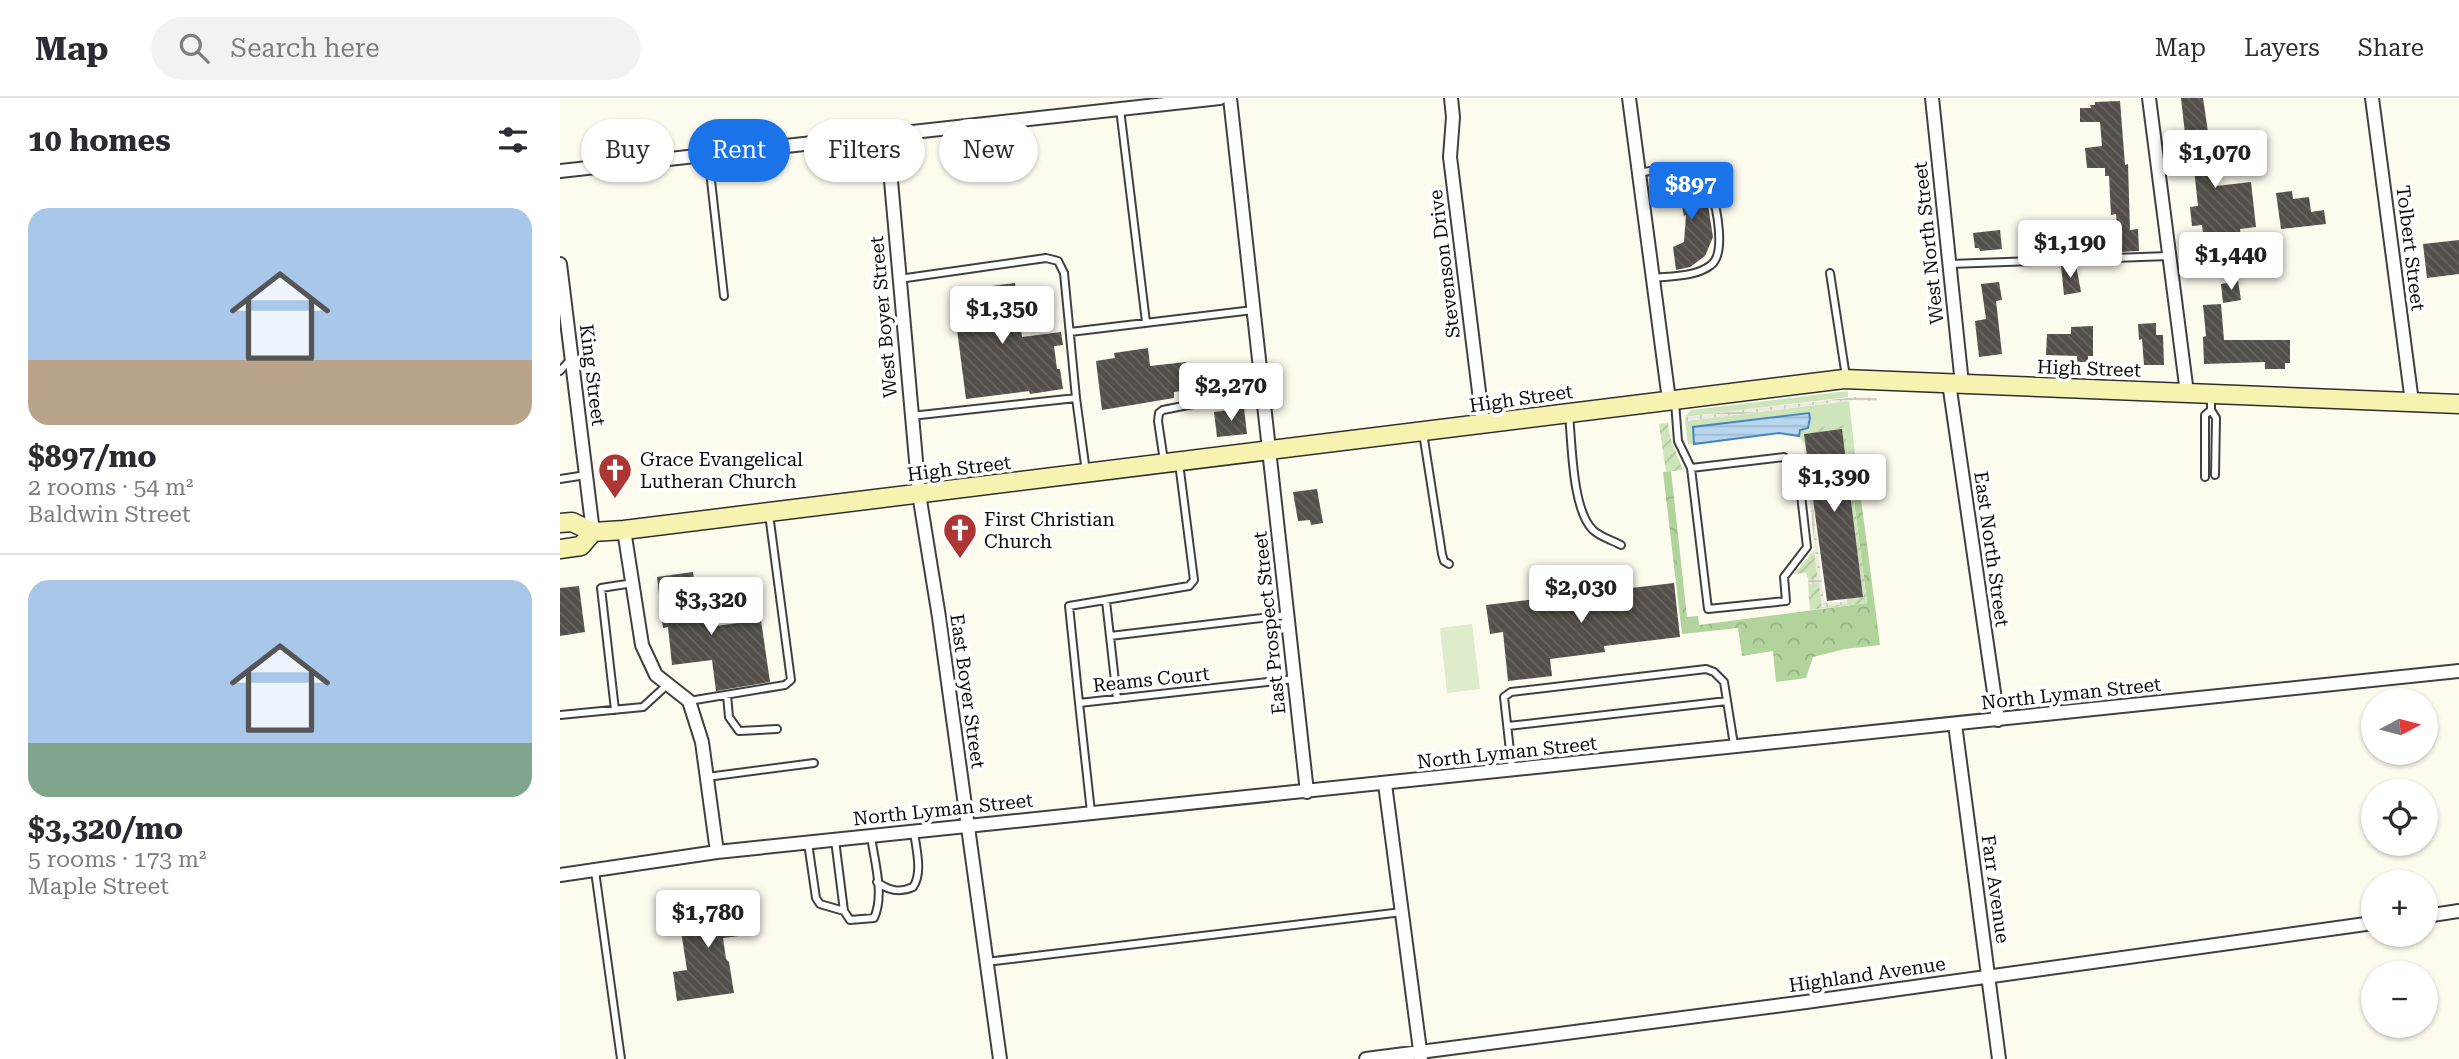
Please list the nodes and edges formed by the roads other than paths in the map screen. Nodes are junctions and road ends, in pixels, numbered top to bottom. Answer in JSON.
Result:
{"nodes":[{"id":1,"x":1220,"y":98,"type":"edge"},
{"id":2,"x":1230,"y":98,"type":"edge"},
{"id":3,"x":1451,"y":98,"type":"edge"},
{"id":4,"x":1629,"y":98,"type":"edge"},
{"id":5,"x":1932,"y":98,"type":"edge"},
{"id":6,"x":2149,"y":98,"type":"edge"},
{"id":7,"x":2372,"y":98,"type":"edge"},
{"id":8,"x":1120,"y":109,"type":"junction"},
{"id":9,"x":925,"y":132,"type":"edge"},
{"id":10,"x":688,"y":156,"type":"edge"},
{"id":11,"x":560,"y":171,"type":"edge"},
{"id":12,"x":1639,"y":173,"type":"junction"},
{"id":13,"x":711,"y":182,"type":"edge"},
{"id":14,"x":891,"y":182,"type":"edge"},
{"id":15,"x":2169,"y":256,"type":"junction"},
{"id":16,"x":1950,"y":264,"type":"junction"},
{"id":17,"x":560,"y":272,"type":"edge"},
{"id":18,"x":1830,"y":273,"type":"dead end"},
{"id":19,"x":1653,"y":278,"type":"junction"},
{"id":20,"x":899,"y":279,"type":"junction"},
{"id":21,"x":724,"y":296,"type":"dead end"},
{"id":22,"x":1255,"y":309,"type":"junction"},
{"id":23,"x":1146,"y":322,"type":"junction"},
{"id":24,"x":1070,"y":332,"type":"junction"},
{"id":25,"x":572,"y":359,"type":"junction"},
{"id":26,"x":560,"y":370,"type":"edge"},
{"id":27,"x":1261,"y":371,"type":"junction"},
{"id":28,"x":1846,"y":379,"type":"junction"},
{"id":29,"x":1956,"y":384,"type":"junction"},
{"id":30,"x":2187,"y":393,"type":"junction"},
{"id":31,"x":1076,"y":398,"type":"junction"},
{"id":32,"x":1672,"y":400,"type":"junction"},
{"id":33,"x":2211,"y":402,"type":"junction"},
{"id":34,"x":2412,"y":402,"type":"junction"},
{"id":35,"x":2459,"y":404,"type":"edge"},
{"id":36,"x":1569,"y":413,"type":"junction"},
{"id":37,"x":911,"y":416,"type":"junction"},
{"id":38,"x":1483,"y":425,"type":"junction"},
{"id":39,"x":1423,"y":431,"type":"junction"},
{"id":40,"x":1270,"y":451,"type":"junction"},
{"id":41,"x":1172,"y":463,"type":"junction"},
{"id":42,"x":1691,"y":468,"type":"junction"},
{"id":43,"x":1086,"y":474,"type":"junction"},
{"id":44,"x":586,"y":475,"type":"junction"},
{"id":45,"x":2215,"y":475,"type":"dead end"},
{"id":46,"x":2205,"y":477,"type":"dead end"},
{"id":47,"x":560,"y":479,"type":"edge"},
{"id":48,"x":919,"y":494,"type":"junction"},
{"id":49,"x":769,"y":512,"type":"junction"},
{"id":50,"x":560,"y":523,"type":"edge"},
{"id":51,"x":624,"y":530,"type":"junction"},
{"id":52,"x":593,"y":532,"type":"junction"},
{"id":53,"x":1621,"y":545,"type":"dead end"},
{"id":54,"x":560,"y":549,"type":"edge"},
{"id":55,"x":1449,"y":564,"type":"dead end"},
{"id":56,"x":633,"y":583,"type":"junction"},
{"id":57,"x":1106,"y":601,"type":"junction"},
{"id":58,"x":1287,"y":615,"type":"junction"},
{"id":59,"x":1110,"y":636,"type":"junction"},
{"id":60,"x":2459,"y":671,"type":"edge"},
{"id":61,"x":1295,"y":679,"type":"junction"},
{"id":62,"x":667,"y":685,"type":"junction"},
{"id":63,"x":727,"y":695,"type":"junction"},
{"id":64,"x":1117,"y":699,"type":"junction"},
{"id":65,"x":689,"y":701,"type":"junction"},
{"id":66,"x":1727,"y":701,"type":"junction"},
{"id":67,"x":1079,"y":703,"type":"junction"},
{"id":68,"x":615,"y":710,"type":"junction"},
{"id":69,"x":560,"y":715,"type":"edge"},
{"id":70,"x":1998,"y":720,"type":"junction"},
{"id":71,"x":1955,"y":724,"type":"junction"},
{"id":72,"x":1508,"y":726,"type":"junction"},
{"id":73,"x":777,"y":729,"type":"dead end"},
{"id":74,"x":1735,"y":747,"type":"junction"},
{"id":75,"x":814,"y":763,"type":"dead end"},
{"id":76,"x":1512,"y":771,"type":"junction"},
{"id":77,"x":706,"y":777,"type":"junction"},
{"id":78,"x":1385,"y":784,"type":"junction"},
{"id":79,"x":1307,"y":792,"type":"junction"},
{"id":80,"x":1091,"y":814,"type":"junction"},
{"id":81,"x":968,"y":826,"type":"junction"},
{"id":82,"x":914,"y":832,"type":"junction"},
{"id":83,"x":872,"y":836,"type":"junction"},
{"id":84,"x":835,"y":840,"type":"junction"},
{"id":85,"x":808,"y":843,"type":"junction"},
{"id":86,"x":717,"y":852,"type":"junction"},
{"id":87,"x":595,"y":871,"type":"junction"},
{"id":88,"x":560,"y":875,"type":"edge"},
{"id":89,"x":877,"y":882,"type":"junction"},
{"id":90,"x":844,"y":911,"type":"junction"},
{"id":91,"x":2459,"y":911,"type":"edge"},
{"id":92,"x":1402,"y":912,"type":"junction"},
{"id":93,"x":2438,"y":914,"type":"edge"},
{"id":94,"x":2361,"y":925,"type":"edge"},
{"id":95,"x":986,"y":962,"type":"junction"},
{"id":96,"x":1989,"y":976,"type":"junction"},
{"id":97,"x":1421,"y":1056,"type":"edge"},
{"id":98,"x":621,"y":1059,"type":"edge"},
{"id":99,"x":1000,"y":1059,"type":"edge"},
{"id":100,"x":1366,"y":1059,"type":"edge"},
{"id":101,"x":1999,"y":1059,"type":"edge"}],
"edges":[{"from":1,"to":8,"type":"street"},
{"from":2,"to":22,"type":"street","name":"East Prospect Street"},
{"from":3,"to":38,"type":"street","name":"Stevenson Drive"},
{"from":4,"to":12,"type":"street"},
{"from":5,"to":16,"type":"street","name":"West North Street"},
{"from":6,"to":15,"type":"street"},
{"from":7,"to":34,"type":"street","name":"Tolbert Street"},
{"from":8,"to":9,"type":"street"},
{"from":8,"to":23,"type":"lane"},
{"from":10,"to":11,"type":"street"},
{"from":12,"to":19,"type":"street"},
{"from":12,"to":19,"type":"lane"},
{"from":13,"to":21,"type":"lane"},
{"from":14,"to":20,"type":"street","name":"West Boyer Street"},
{"from":15,"to":16,"type":"lane"},
{"from":15,"to":30,"type":"street"},
{"from":16,"to":29,"type":"street","name":"West North Street"},
{"from":17,"to":25,"type":"street","name":"King Street"},
{"from":18,"to":28,"type":"lane"},
{"from":19,"to":32,"type":"street"},
{"from":20,"to":24,"type":"lane"},
{"from":20,"to":37,"type":"street","name":"West Boyer Street"},
{"from":22,"to":23,"type":"lane"},
{"from":22,"to":27,"type":"street","name":"East Prospect Street"},
{"from":23,"to":24,"type":"lane"},
{"from":24,"to":31,"type":"lane"},
{"from":25,"to":26,"type":"lane"},
{"from":25,"to":44,"type":"street","name":"King Street"},
{"from":27,"to":40,"type":"street","name":"East Prospect Street"},
{"from":27,"to":41,"type":"lane"},
{"from":28,"to":29,"type":"main road","name":"High Street"},
{"from":28,"to":32,"type":"main road","name":"High Street"},
{"from":29,"to":30,"type":"main road","name":"High Street"},
{"from":29,"to":70,"type":"street","name":"East North Street"},
{"from":30,"to":33,"type":"main road","name":"High Street"},
{"from":31,"to":37,"type":"lane"},
{"from":31,"to":43,"type":"lane"},
{"from":32,"to":36,"type":"main road","name":"High Street"},
{"from":32,"to":42,"type":"lane"},
{"from":33,"to":34,"type":"main road","name":"High Street"},
{"from":33,"to":45,"type":"lane"},
{"from":33,"to":46,"type":"lane"},
{"from":34,"to":35,"type":"main road","name":"High Street"},
{"from":36,"to":38,"type":"main road","name":"High Street"},
{"from":36,"to":53,"type":"lane"},
{"from":37,"to":48,"type":"street","name":"West Boyer Street"},
{"from":38,"to":39,"type":"main road","name":"High Street"},
{"from":39,"to":40,"type":"main road","name":"High Street"},
{"from":39,"to":55,"type":"lane"},
{"from":40,"to":41,"type":"main road","name":"High Street"},
{"from":40,"to":58,"type":"street","name":"East Prospect Street"},
{"from":41,"to":43,"type":"main road","name":"High Street"},
{"from":41,"to":57,"type":"lane"},
{"from":42,"to":42,"type":"lane"},
{"from":43,"to":48,"type":"main road","name":"High Street"},
{"from":44,"to":47,"type":"lane"},
{"from":44,"to":52,"type":"street","name":"King Street"},
{"from":48,"to":49,"type":"main road","name":"High Street"},
{"from":48,"to":81,"type":"street","name":"East Boyer Street"},
{"from":49,"to":51,"type":"main road","name":"High Street"},
{"from":49,"to":63,"type":"lane"},
{"from":50,"to":52,"type":"main road","name":"High Street"},
{"from":51,"to":52,"type":"main road","name":"High Street"},
{"from":51,"to":56,"type":"street"},
{"from":52,"to":54,"type":"main road","name":"High Street"},
{"from":56,"to":62,"type":"street"},
{"from":56,"to":68,"type":"lane"},
{"from":57,"to":59,"type":"lane"},
{"from":57,"to":67,"type":"lane"},
{"from":58,"to":59,"type":"lane"},
{"from":58,"to":61,"type":"street","name":"East Prospect Street"},
{"from":59,"to":64,"type":"lane"},
{"from":60,"to":70,"type":"street","name":"North Lyman Street"},
{"from":61,"to":64,"type":"lane","name":"Reams Court"},
{"from":61,"to":79,"type":"street","name":"East Prospect Street"},
{"from":62,"to":65,"type":"street"},
{"from":62,"to":68,"type":"lane"},
{"from":63,"to":65,"type":"lane"},
{"from":63,"to":73,"type":"lane"},
{"from":64,"to":67,"type":"lane","name":"Reams Court"},
{"from":65,"to":77,"type":"street"},
{"from":66,"to":72,"type":"lane"},
{"from":66,"to":72,"type":"lane"},
{"from":66,"to":74,"type":"lane"},
{"from":67,"to":80,"type":"lane","name":"Reams Court"},
{"from":68,"to":69,"type":"lane"},
{"from":70,"to":71,"type":"street","name":"North Lyman Street"},
{"from":71,"to":74,"type":"street","name":"North Lyman Street"},
{"from":71,"to":96,"type":"street","name":"Farr Avenue"},
{"from":72,"to":76,"type":"lane"},
{"from":74,"to":76,"type":"street","name":"North Lyman Street"},
{"from":75,"to":77,"type":"lane"},
{"from":76,"to":78,"type":"street","name":"North Lyman Street"},
{"from":77,"to":86,"type":"street"},
{"from":78,"to":79,"type":"street","name":"North Lyman Street"},
{"from":78,"to":92,"type":"street"},
{"from":79,"to":80,"type":"street","name":"North Lyman Street"},
{"from":80,"to":81,"type":"street","name":"North Lyman Street"},
{"from":81,"to":82,"type":"street","name":"North Lyman Street"},
{"from":81,"to":95,"type":"street","name":"East Boyer Street"},
{"from":82,"to":83,"type":"street","name":"North Lyman Street"},
{"from":82,"to":89,"type":"lane"},
{"from":83,"to":84,"type":"street","name":"North Lyman Street"},
{"from":83,"to":89,"type":"lane"},
{"from":84,"to":85,"type":"street","name":"North Lyman Street"},
{"from":84,"to":90,"type":"lane"},
{"from":85,"to":86,"type":"street","name":"North Lyman Street"},
{"from":85,"to":90,"type":"lane"},
{"from":86,"to":87,"type":"street","name":"North Lyman Street"},
{"from":87,"to":88,"type":"street","name":"North Lyman Street"},
{"from":87,"to":98,"type":"lane"},
{"from":89,"to":90,"type":"lane"},
{"from":91,"to":93,"type":"street"},
{"from":92,"to":95,"type":"lane"},
{"from":92,"to":97,"type":"street"},
{"from":94,"to":96,"type":"street","name":"Highland Avenue"},
{"from":95,"to":99,"type":"street","name":"East Boyer Street"},
{"from":96,"to":97,"type":"street","name":"Highland Avenue"},
{"from":96,"to":101,"type":"street","name":"Farr Avenue"},
{"from":97,"to":100,"type":"street","name":"Highland Avenue"}]}
